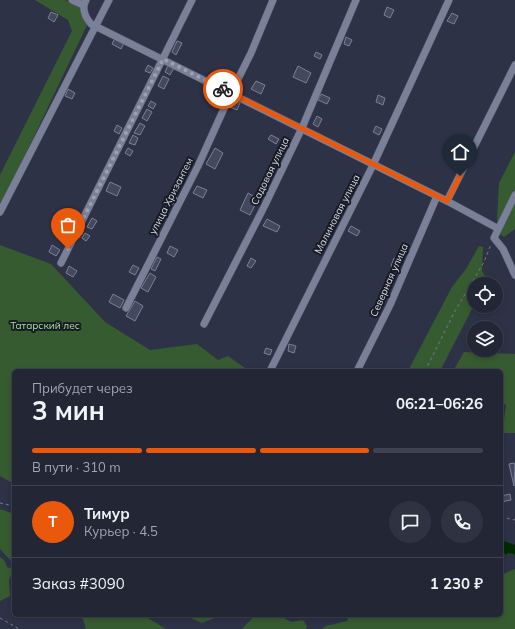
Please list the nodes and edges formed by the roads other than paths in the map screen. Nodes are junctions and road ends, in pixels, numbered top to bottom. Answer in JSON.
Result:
{"nodes":[{"id":1,"x":72,"y":0,"type":"edge"},
{"id":2,"x":109,"y":0,"type":"edge"},
{"id":3,"x":192,"y":0,"type":"edge"},
{"id":4,"x":273,"y":0,"type":"edge"},
{"id":5,"x":356,"y":0,"type":"edge"},
{"id":6,"x":449,"y":0,"type":"edge"},
{"id":7,"x":84,"y":3,"type":"edge"},
{"id":8,"x":96,"y":27,"type":"junction"},
{"id":9,"x":163,"y":59,"type":"junction"},
{"id":10,"x":515,"y":65,"type":"edge"},
{"id":11,"x":231,"y":93,"type":"junction"},
{"id":12,"x":302,"y":128,"type":"junction"},
{"id":13,"x":373,"y":165,"type":"junction"},
{"id":14,"x":515,"y":195,"type":"edge"},
{"id":15,"x":437,"y":196,"type":"junction"},
{"id":16,"x":447,"y":201,"type":"junction"},
{"id":17,"x":0,"y":212,"type":"edge"},
{"id":18,"x":497,"y":228,"type":"junction"},
{"id":19,"x":61,"y":263,"type":"dead end"},
{"id":20,"x":515,"y":275,"type":"edge"},
{"id":21,"x":126,"y":308,"type":"dead end"},
{"id":22,"x":204,"y":324,"type":"dead end"},
{"id":23,"x":271,"y":369,"type":"edge"},
{"id":24,"x":359,"y":369,"type":"edge"}],
"edges":[{"from":1,"to":7,"type":"street"},
{"from":2,"to":8,"type":"street"},
{"from":3,"to":9,"type":"street"},
{"from":4,"to":11,"type":"street","name":"улица Хризантем"},
{"from":5,"to":12,"type":"street","name":"Садовая улица"},
{"from":6,"to":13,"type":"street","name":"Малиновая улица"},
{"from":7,"to":8,"type":"street"},
{"from":8,"to":9,"type":"street"},
{"from":8,"to":17,"type":"street"},
{"from":9,"to":11,"type":"street"},
{"from":9,"to":19,"type":"street"},
{"from":10,"to":16,"type":"street"},
{"from":11,"to":12,"type":"street"},
{"from":11,"to":21,"type":"street","name":"улица Хризантем"},
{"from":12,"to":13,"type":"street"},
{"from":12,"to":22,"type":"street","name":"Садовая улица"},
{"from":13,"to":15,"type":"street"},
{"from":13,"to":23,"type":"street","name":"Малиновая улица"},
{"from":14,"to":18,"type":"street"},
{"from":15,"to":16,"type":"street"},
{"from":15,"to":24,"type":"street","name":"Северная улица"},
{"from":16,"to":18,"type":"street"},
{"from":18,"to":20,"type":"street"}]}
